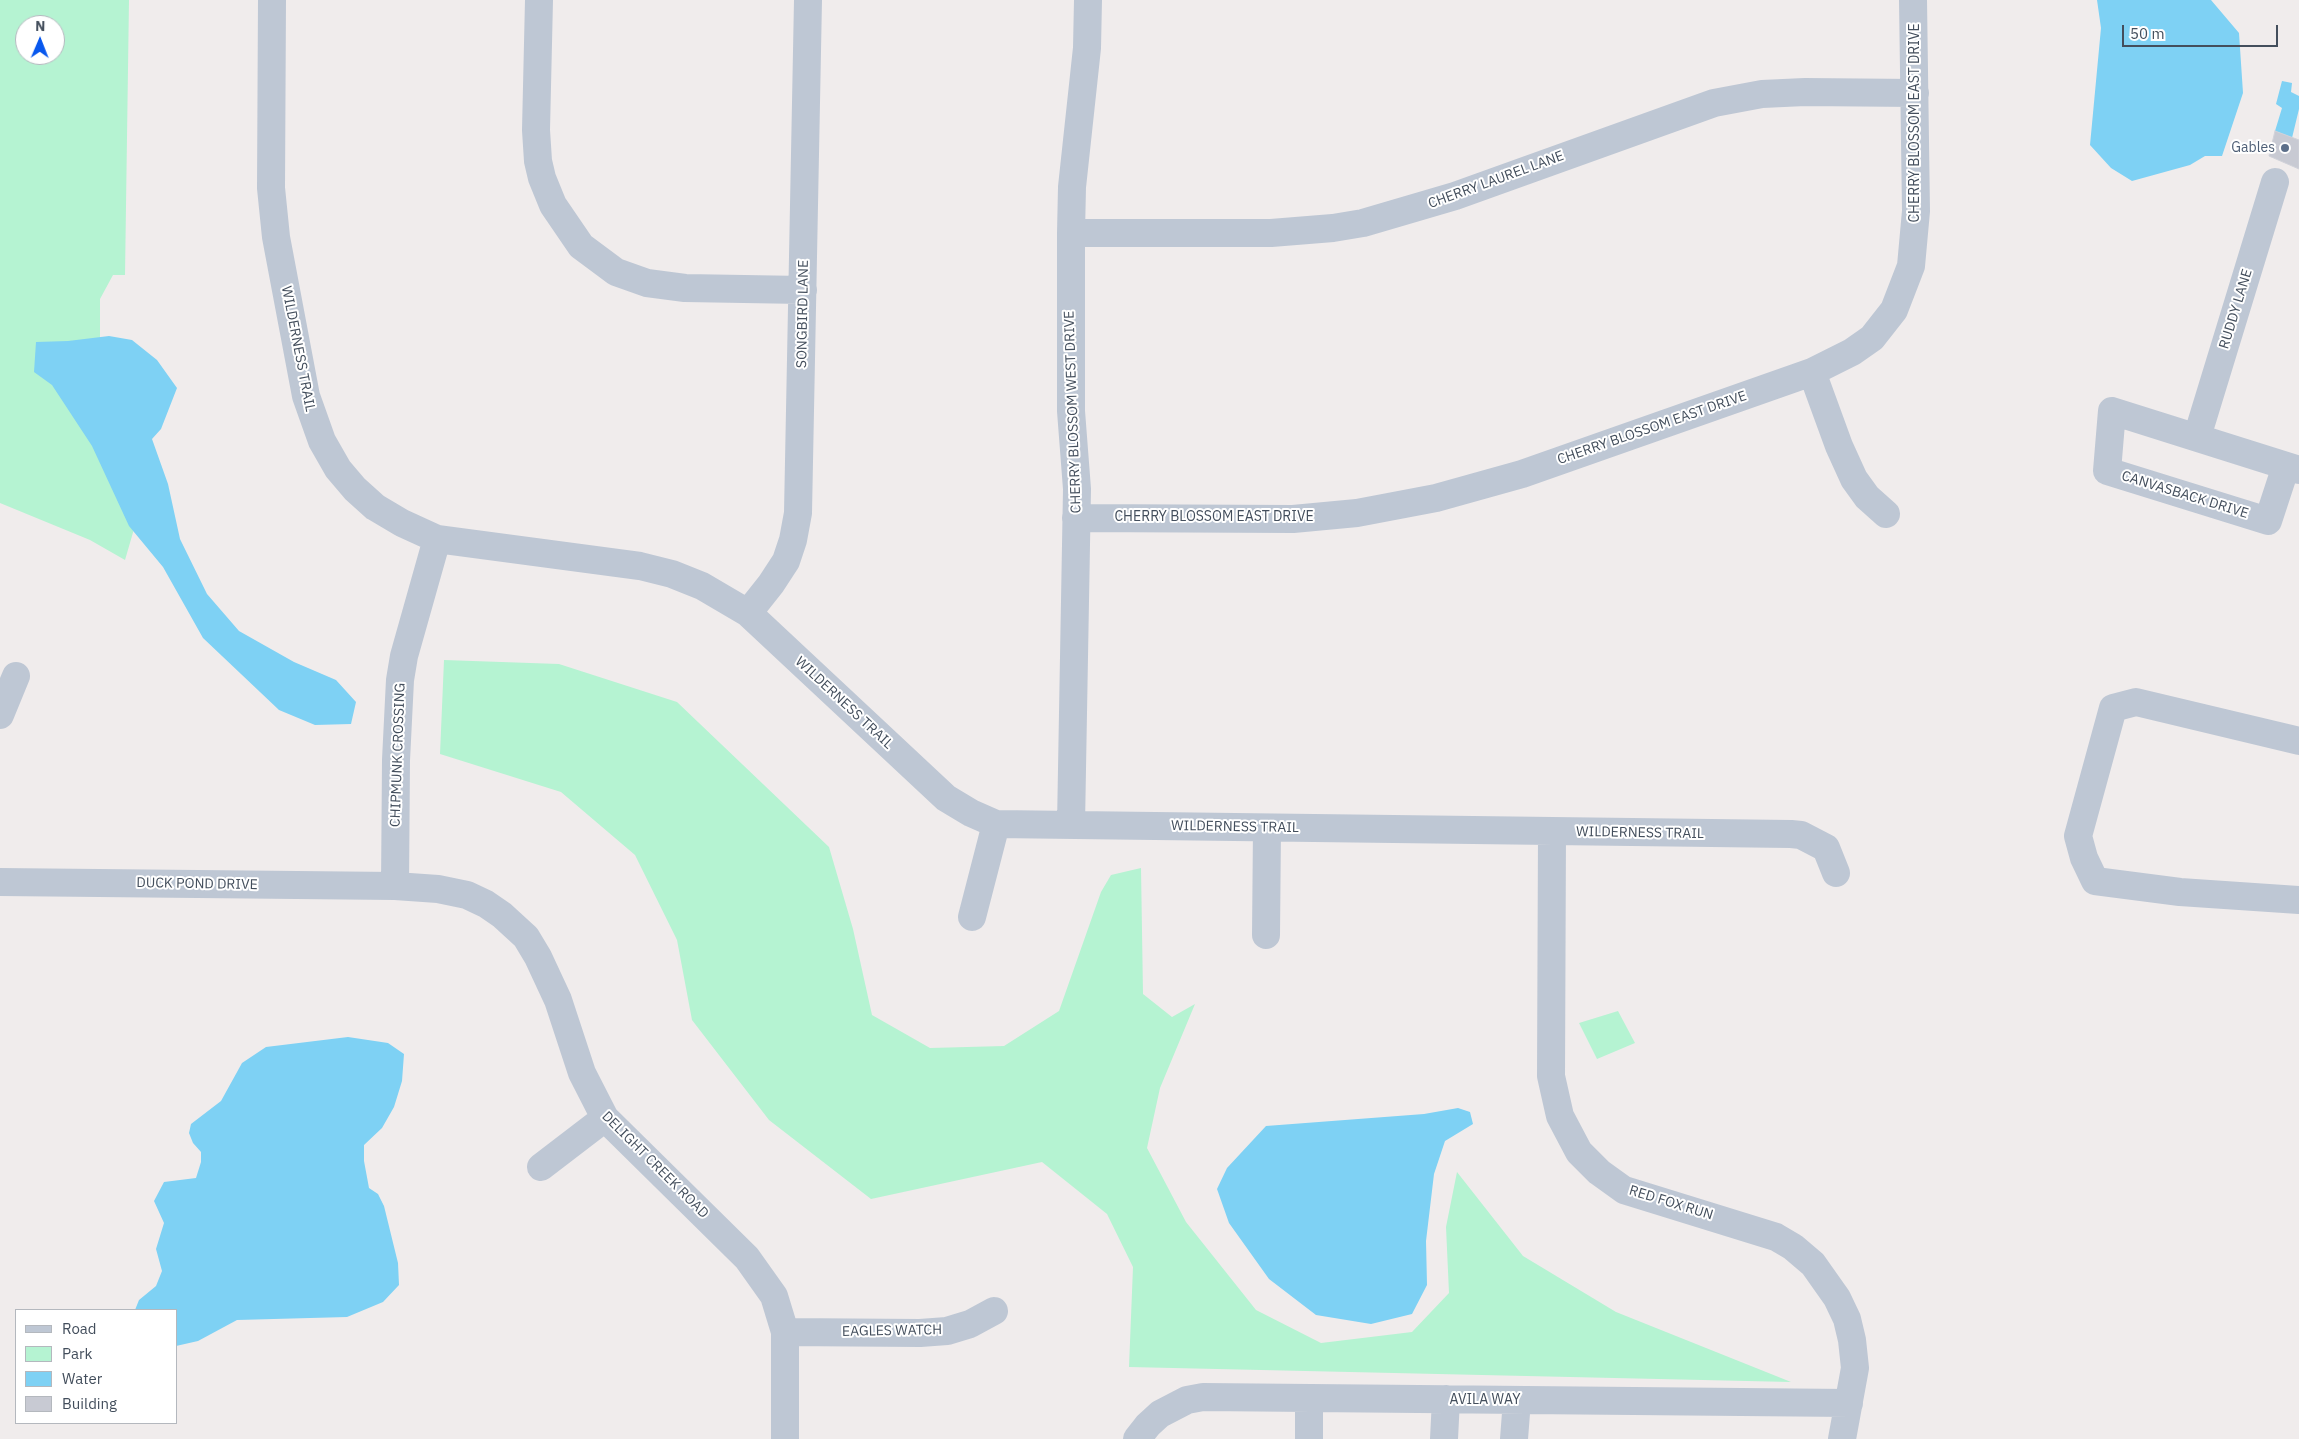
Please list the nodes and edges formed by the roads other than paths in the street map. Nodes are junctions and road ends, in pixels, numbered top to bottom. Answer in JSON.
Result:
{"nodes":[{"id":1,"x":272,"y":0,"type":"edge"},
{"id":2,"x":539,"y":0,"type":"edge"},
{"id":3,"x":808,"y":0,"type":"edge"},
{"id":4,"x":1088,"y":0,"type":"edge"},
{"id":5,"x":1913,"y":0,"type":"edge"},
{"id":6,"x":1915,"y":93,"type":"junction"},
{"id":7,"x":2275,"y":182,"type":"dead end"},
{"id":8,"x":1071,"y":233,"type":"junction"},
{"id":9,"x":803,"y":290,"type":"junction"},
{"id":10,"x":1812,"y":372,"type":"junction"},
{"id":11,"x":2197,"y":437,"type":"junction"},
{"id":12,"x":2292,"y":468,"type":"edge"},
{"id":13,"x":1886,"y":514,"type":"dead end"},
{"id":14,"x":1076,"y":518,"type":"junction"},
{"id":15,"x":437,"y":538,"type":"junction"},
{"id":16,"x":748,"y":613,"type":"junction"},
{"id":17,"x":16,"y":676,"type":"dead end"},
{"id":18,"x":0,"y":715,"type":"edge"},
{"id":19,"x":2299,"y":741,"type":"edge"},
{"id":20,"x":996,"y":824,"type":"junction"},
{"id":21,"x":1071,"y":825,"type":"junction"},
{"id":22,"x":1267,"y":828,"type":"junction"},
{"id":23,"x":1552,"y":832,"type":"junction"},
{"id":24,"x":1836,"y":873,"type":"dead end"},
{"id":25,"x":0,"y":882,"type":"edge"},
{"id":26,"x":395,"y":886,"type":"junction"},
{"id":27,"x":2299,"y":900,"type":"edge"},
{"id":28,"x":972,"y":917,"type":"dead end"},
{"id":29,"x":1266,"y":935,"type":"dead end"},
{"id":30,"x":605,"y":1118,"type":"junction"},
{"id":31,"x":541,"y":1167,"type":"dead end"},
{"id":32,"x":994,"y":1311,"type":"dead end"},
{"id":33,"x":785,"y":1332,"type":"junction"},
{"id":34,"x":1309,"y":1398,"type":"junction"},
{"id":35,"x":1446,"y":1399,"type":"junction"},
{"id":36,"x":1517,"y":1400,"type":"junction"},
{"id":37,"x":1849,"y":1403,"type":"junction"},
{"id":38,"x":785,"y":1439,"type":"edge"},
{"id":39,"x":1137,"y":1439,"type":"edge"},
{"id":40,"x":1309,"y":1439,"type":"edge"},
{"id":41,"x":1444,"y":1439,"type":"edge"},
{"id":42,"x":1514,"y":1439,"type":"edge"},
{"id":43,"x":1842,"y":1439,"type":"edge"}],
"edges":[{"from":1,"to":15,"type":"street","name":"WILDERNESS TRAIL"},
{"from":2,"to":9,"type":"street"},
{"from":3,"to":9,"type":"street","name":"SONGBIRD LANE"},
{"from":4,"to":8,"type":"street","name":"CHERRY BLOSSOM WEST DRIVE"},
{"from":5,"to":6,"type":"street","name":"CHERRY BLOSSOM EAST DRIVE"},
{"from":6,"to":8,"type":"street","name":"CHERRY LAUREL LANE"},
{"from":6,"to":10,"type":"street","name":"CHERRY BLOSSOM EAST DRIVE"},
{"from":7,"to":11,"type":"street","name":"RUDDY LANE"},
{"from":8,"to":14,"type":"street","name":"CHERRY BLOSSOM WEST DRIVE"},
{"from":9,"to":16,"type":"street","name":"SONGBIRD LANE"},
{"from":10,"to":13,"type":"street"},
{"from":10,"to":14,"type":"street","name":"CHERRY BLOSSOM EAST DRIVE"},
{"from":11,"to":12,"type":"street","name":"CANVASBACK DRIVE"},
{"from":11,"to":12,"type":"street","name":"CANVASBACK DRIVE"},
{"from":14,"to":21,"type":"street","name":"CHERRY BLOSSOM WEST DRIVE"},
{"from":15,"to":16,"type":"street","name":"WILDERNESS TRAIL"},
{"from":15,"to":26,"type":"street","name":"CHIPMUNK CROSSING"},
{"from":16,"to":20,"type":"street","name":"WILDERNESS TRAIL"},
{"from":17,"to":18,"type":"street"},
{"from":19,"to":27,"type":"street"},
{"from":20,"to":21,"type":"street","name":"WILDERNESS TRAIL"},
{"from":20,"to":28,"type":"street"},
{"from":21,"to":22,"type":"street","name":"WILDERNESS TRAIL"},
{"from":22,"to":23,"type":"street","name":"WILDERNESS TRAIL"},
{"from":22,"to":29,"type":"street"},
{"from":23,"to":24,"type":"street","name":"WILDERNESS TRAIL"},
{"from":23,"to":37,"type":"street","name":"RED FOX RUN"},
{"from":25,"to":26,"type":"street","name":"DUCK POND DRIVE"},
{"from":26,"to":30,"type":"street","name":"DELIGHT CREEK ROAD"},
{"from":30,"to":31,"type":"street"},
{"from":30,"to":33,"type":"street","name":"DELIGHT CREEK ROAD"},
{"from":32,"to":33,"type":"street","name":"EAGLES WATCH"},
{"from":33,"to":38,"type":"street","name":"DELIGHT CREEK ROAD"},
{"from":34,"to":35,"type":"street","name":"AVILA WAY"},
{"from":34,"to":39,"type":"street","name":"AVILA WAY"},
{"from":34,"to":40,"type":"street"},
{"from":35,"to":36,"type":"street","name":"AVILA WAY"},
{"from":35,"to":41,"type":"street"},
{"from":36,"to":37,"type":"street","name":"AVILA WAY"},
{"from":36,"to":42,"type":"street"},
{"from":37,"to":43,"type":"street","name":"RED FOX RUN"}]}
